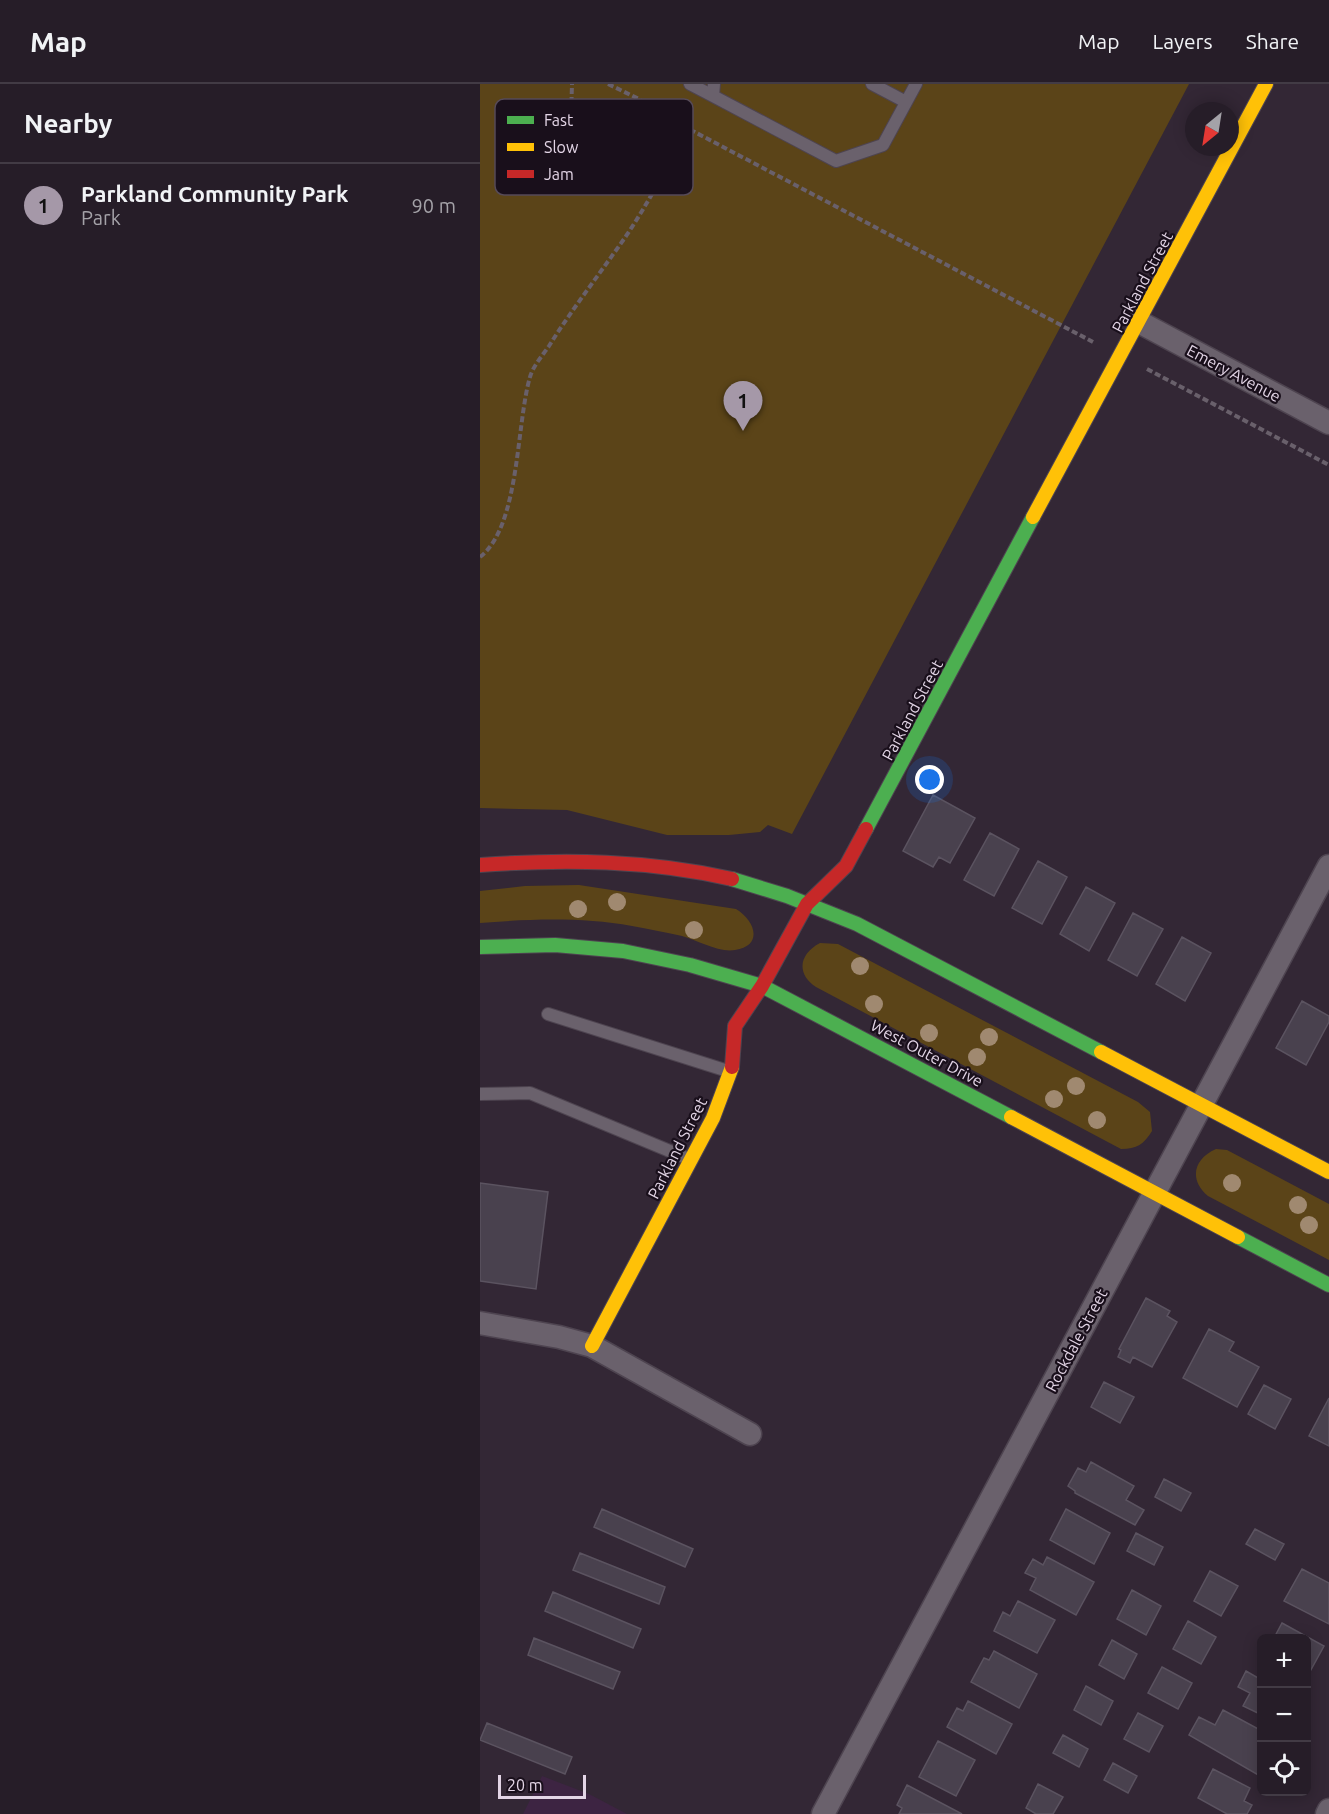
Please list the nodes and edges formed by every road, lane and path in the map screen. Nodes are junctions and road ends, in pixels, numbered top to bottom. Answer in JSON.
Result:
{"nodes":[{"id":1,"x":572,"y":84,"type":"edge"},
{"id":2,"x":608,"y":84,"type":"edge"},
{"id":3,"x":690,"y":84,"type":"edge"},
{"id":4,"x":872,"y":84,"type":"edge"},
{"id":5,"x":915,"y":84,"type":"edge"},
{"id":6,"x":1266,"y":84,"type":"edge"},
{"id":7,"x":714,"y":90,"type":"edge"},
{"id":8,"x":572,"y":99,"type":"edge"},
{"id":9,"x":639,"y":99,"type":"edge"},
{"id":10,"x":906,"y":102,"type":"junction"},
{"id":11,"x":693,"y":131,"type":"edge"},
{"id":12,"x":650,"y":195,"type":"edge"},
{"id":13,"x":1139,"y":322,"type":"junction"},
{"id":14,"x":1104,"y":348,"type":"dead end"},
{"id":15,"x":1146,"y":369,"type":"dead end"},
{"id":16,"x":1329,"y":423,"type":"edge"},
{"id":17,"x":1329,"y":465,"type":"edge"},
{"id":18,"x":480,"y":557,"type":"edge"},
{"id":19,"x":480,"y":865,"type":"edge"},
{"id":20,"x":1329,"y":866,"type":"edge"},
{"id":21,"x":807,"y":904,"type":"junction"},
{"id":22,"x":480,"y":947,"type":"edge"},
{"id":23,"x":762,"y":986,"type":"junction"},
{"id":24,"x":548,"y":1014,"type":"dead end"},
{"id":25,"x":732,"y":1072,"type":"junction"},
{"id":26,"x":480,"y":1094,"type":"edge"},
{"id":27,"x":1202,"y":1105,"type":"junction"},
{"id":28,"x":690,"y":1160,"type":"junction"},
{"id":29,"x":1329,"y":1172,"type":"edge"},
{"id":30,"x":1155,"y":1192,"type":"junction"},
{"id":31,"x":1329,"y":1285,"type":"edge"},
{"id":32,"x":480,"y":1323,"type":"edge"},
{"id":33,"x":592,"y":1346,"type":"junction"},
{"id":34,"x":750,"y":1434,"type":"dead end"},
{"id":35,"x":1329,"y":1810,"type":"edge"},
{"id":36,"x":823,"y":1814,"type":"edge"},
{"id":37,"x":1327,"y":1814,"type":"edge"}],
"edges":[{"from":1,"to":8,"type":"path"},
{"from":2,"to":9,"type":"path"},
{"from":3,"to":7,"type":"lane"},
{"from":4,"to":10,"type":"lane"},
{"from":5,"to":10,"type":"lane"},
{"from":6,"to":13,"type":"main road","name":"Parkland Street"},
{"from":7,"to":10,"type":"lane"},
{"from":11,"to":14,"type":"path"},
{"from":12,"to":18,"type":"path"},
{"from":13,"to":16,"type":"street","name":"Emery Avenue"},
{"from":13,"to":21,"type":"main road","name":"Parkland Street"},
{"from":15,"to":17,"type":"path"},
{"from":19,"to":21,"type":"main road"},
{"from":20,"to":27,"type":"street","name":"Rockdale Street"},
{"from":21,"to":23,"type":"main road","name":"Parkland Street"},
{"from":21,"to":27,"type":"main road"},
{"from":22,"to":23,"type":"main road","name":"West Outer Drive"},
{"from":23,"to":25,"type":"main road","name":"Parkland Street"},
{"from":23,"to":30,"type":"main road","name":"West Outer Drive"},
{"from":24,"to":25,"type":"lane"},
{"from":25,"to":28,"type":"main road","name":"Parkland Street"},
{"from":26,"to":28,"type":"lane"},
{"from":27,"to":29,"type":"main road"},
{"from":27,"to":30,"type":"street","name":"Rockdale Street"},
{"from":28,"to":33,"type":"main road","name":"Parkland Street"},
{"from":30,"to":31,"type":"main road","name":"West Outer Drive"},
{"from":30,"to":36,"type":"street","name":"Rockdale Street"},
{"from":32,"to":33,"type":"street"},
{"from":33,"to":34,"type":"street"},
{"from":35,"to":37,"type":"street"}]}
